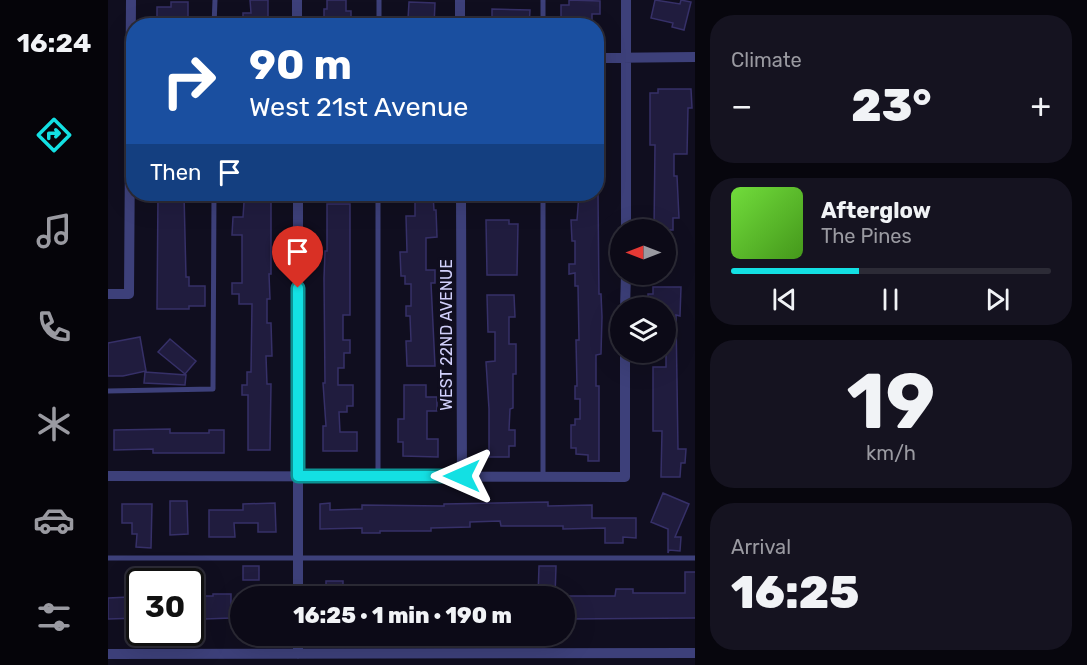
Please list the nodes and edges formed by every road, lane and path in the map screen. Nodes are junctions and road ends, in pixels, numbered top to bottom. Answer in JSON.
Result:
{"nodes":[{"id":1,"x":131,"y":0,"type":"edge"},
{"id":2,"x":214,"y":0,"type":"edge"},
{"id":3,"x":297,"y":0,"type":"edge"},
{"id":4,"x":378,"y":0,"type":"edge"},
{"id":5,"x":460,"y":0,"type":"edge"},
{"id":6,"x":543,"y":0,"type":"edge"},
{"id":7,"x":626,"y":0,"type":"edge"},
{"id":8,"x":131,"y":18,"type":"edge"},
{"id":9,"x":214,"y":18,"type":"edge"},
{"id":10,"x":297,"y":18,"type":"edge"},
{"id":11,"x":379,"y":18,"type":"edge"},
{"id":12,"x":460,"y":18,"type":"edge"},
{"id":13,"x":543,"y":18,"type":"edge"},
{"id":14,"x":626,"y":57,"type":"junction"},
{"id":15,"x":695,"y":57,"type":"edge"},
{"id":16,"x":604,"y":58,"type":"edge"},
{"id":17,"x":130,"y":201,"type":"edge"},
{"id":18,"x":214,"y":201,"type":"edge"},
{"id":19,"x":298,"y":201,"type":"edge"},
{"id":20,"x":378,"y":201,"type":"edge"},
{"id":21,"x":461,"y":201,"type":"edge"},
{"id":22,"x":543,"y":201,"type":"edge"},
{"id":23,"x":626,"y":219,"type":"edge"},
{"id":24,"x":108,"y":294,"type":"edge"},
{"id":25,"x":625,"y":363,"type":"edge"},
{"id":26,"x":108,"y":391,"type":"edge"},
{"id":27,"x":108,"y":476,"type":"edge"},
{"id":28,"x":298,"y":476,"type":"junction"},
{"id":29,"x":378,"y":476,"type":"junction"},
{"id":30,"x":462,"y":476,"type":"junction"},
{"id":31,"x":543,"y":476,"type":"junction"},
{"id":32,"x":108,"y":558,"type":"edge"},
{"id":33,"x":298,"y":558,"type":"junction"},
{"id":34,"x":695,"y":558,"type":"edge"},
{"id":35,"x":298,"y":586,"type":"edge"},
{"id":36,"x":298,"y":646,"type":"edge"},
{"id":37,"x":108,"y":654,"type":"edge"},
{"id":38,"x":298,"y":654,"type":"junction"},
{"id":39,"x":695,"y":654,"type":"edge"},
{"id":40,"x":496,"y":659,"type":"edge"},
{"id":41,"x":155,"y":660,"type":"edge"}],
"edges":[{"from":1,"to":8,"type":"street"},
{"from":2,"to":9,"type":"lane"},
{"from":3,"to":10,"type":"street"},
{"from":4,"to":11,"type":"lane"},
{"from":5,"to":12,"type":"street"},
{"from":6,"to":13,"type":"lane"},
{"from":7,"to":14,"type":"street"},
{"from":14,"to":15,"type":"street"},
{"from":14,"to":16,"type":"street"},
{"from":14,"to":23,"type":"street"},
{"from":17,"to":24,"type":"street"},
{"from":18,"to":26,"type":"lane"},
{"from":19,"to":28,"type":"street"},
{"from":20,"to":29,"type":"lane"},
{"from":21,"to":30,"type":"street","name":"WEST 22ND AVENUE"},
{"from":22,"to":31,"type":"lane"},
{"from":25,"to":31,"type":"street"},
{"from":27,"to":28,"type":"street"},
{"from":28,"to":29,"type":"street"},
{"from":28,"to":33,"type":"street"},
{"from":29,"to":30,"type":"street"},
{"from":30,"to":31,"type":"street"},
{"from":32,"to":33,"type":"lane"},
{"from":33,"to":34,"type":"lane"},
{"from":33,"to":35,"type":"street"},
{"from":36,"to":38,"type":"street"},
{"from":37,"to":41,"type":"street"},
{"from":38,"to":40,"type":"street"},
{"from":38,"to":41,"type":"street"},
{"from":39,"to":40,"type":"street"}]}
